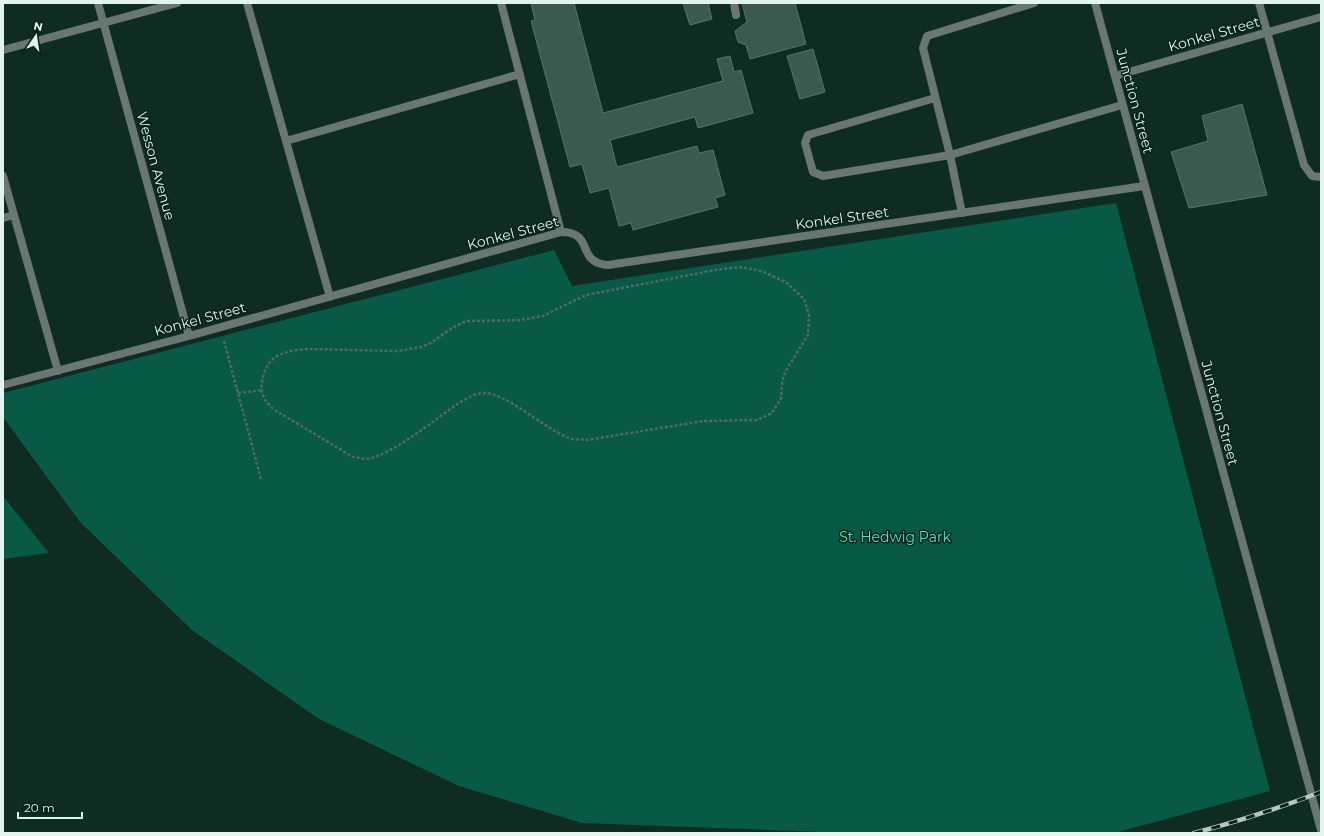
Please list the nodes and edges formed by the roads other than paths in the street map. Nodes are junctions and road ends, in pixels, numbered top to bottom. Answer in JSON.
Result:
{"nodes":[{"id":1,"x":98,"y":3,"type":"edge"},
{"id":2,"x":177,"y":3,"type":"edge"},
{"id":3,"x":247,"y":3,"type":"edge"},
{"id":4,"x":501,"y":3,"type":"edge"},
{"id":5,"x":734,"y":3,"type":"edge"},
{"id":6,"x":1034,"y":3,"type":"edge"},
{"id":7,"x":1095,"y":3,"type":"edge"},
{"id":8,"x":1259,"y":3,"type":"edge"},
{"id":9,"x":736,"y":15,"type":"dead end"},
{"id":10,"x":1321,"y":18,"type":"edge"},
{"id":11,"x":104,"y":23,"type":"junction"},
{"id":12,"x":1267,"y":33,"type":"junction"},
{"id":13,"x":3,"y":50,"type":"edge"},
{"id":14,"x":520,"y":74,"type":"junction"},
{"id":15,"x":1115,"y":76,"type":"junction"},
{"id":16,"x":935,"y":98,"type":"junction"},
{"id":17,"x":1122,"y":105,"type":"junction"},
{"id":18,"x":286,"y":141,"type":"junction"},
{"id":19,"x":950,"y":155,"type":"junction"},
{"id":20,"x":3,"y":176,"type":"edge"},
{"id":21,"x":1321,"y":177,"type":"edge"},
{"id":22,"x":1144,"y":186,"type":"junction"},
{"id":23,"x":962,"y":213,"type":"junction"},
{"id":24,"x":14,"y":215,"type":"junction"},
{"id":25,"x":3,"y":218,"type":"edge"},
{"id":26,"x":561,"y":232,"type":"junction"},
{"id":27,"x":330,"y":296,"type":"junction"},
{"id":28,"x":189,"y":336,"type":"junction"},
{"id":29,"x":58,"y":371,"type":"junction"},
{"id":30,"x":3,"y":385,"type":"edge"},
{"id":31,"x":1321,"y":830,"type":"edge"}],
"edges":[{"from":1,"to":11,"type":"street","name":"Wesson Avenue"},
{"from":2,"to":11,"type":"street"},
{"from":3,"to":18,"type":"street"},
{"from":4,"to":14,"type":"street"},
{"from":5,"to":9,"type":"street"},
{"from":6,"to":16,"type":"street"},
{"from":7,"to":15,"type":"street","name":"Junction Street"},
{"from":8,"to":12,"type":"street"},
{"from":10,"to":12,"type":"street","name":"Konkel Street"},
{"from":11,"to":13,"type":"street"},
{"from":11,"to":28,"type":"street","name":"Wesson Avenue"},
{"from":12,"to":15,"type":"street","name":"Konkel Street"},
{"from":12,"to":21,"type":"street"},
{"from":14,"to":18,"type":"street"},
{"from":14,"to":26,"type":"street"},
{"from":15,"to":17,"type":"street","name":"Junction Street"},
{"from":16,"to":19,"type":"street"},
{"from":16,"to":19,"type":"street"},
{"from":17,"to":19,"type":"street"},
{"from":17,"to":22,"type":"street","name":"Junction Street"},
{"from":18,"to":27,"type":"street"},
{"from":19,"to":23,"type":"street"},
{"from":20,"to":24,"type":"street"},
{"from":22,"to":23,"type":"street","name":"Konkel Street"},
{"from":22,"to":31,"type":"street","name":"Junction Street"},
{"from":23,"to":26,"type":"street","name":"Konkel Street"},
{"from":24,"to":25,"type":"street"},
{"from":24,"to":29,"type":"street"},
{"from":26,"to":27,"type":"street","name":"Konkel Street"},
{"from":27,"to":28,"type":"street","name":"Konkel Street"},
{"from":28,"to":29,"type":"street","name":"Konkel Street"},
{"from":29,"to":30,"type":"street","name":"Konkel Street"}]}
